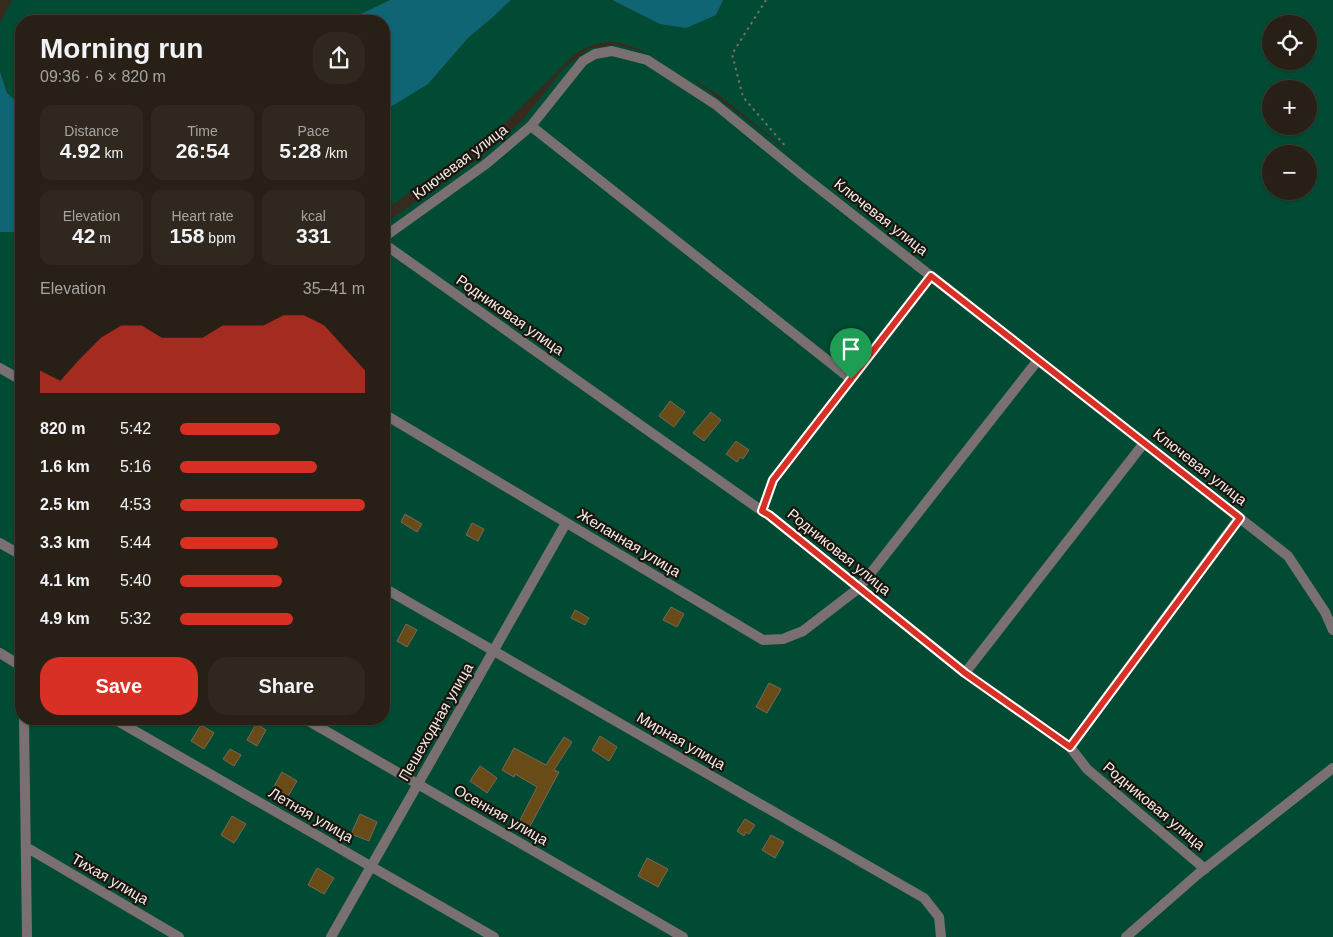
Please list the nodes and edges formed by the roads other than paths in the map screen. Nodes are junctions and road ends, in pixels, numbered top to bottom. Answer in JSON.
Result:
{"nodes":[{"id":1,"x":530,"y":126,"type":"junction"},
{"id":2,"x":390,"y":238,"type":"edge"},
{"id":3,"x":390,"y":246,"type":"edge"},
{"id":4,"x":931,"y":276,"type":"junction"},
{"id":5,"x":1038,"y":360,"type":"junction"},
{"id":6,"x":0,"y":368,"type":"edge"},
{"id":7,"x":15,"y":377,"type":"edge"},
{"id":8,"x":851,"y":379,"type":"junction"},
{"id":9,"x":390,"y":418,"type":"edge"},
{"id":10,"x":1144,"y":443,"type":"junction"},
{"id":11,"x":762,"y":511,"type":"junction"},
{"id":12,"x":1240,"y":518,"type":"junction"},
{"id":13,"x":566,"y":523,"type":"junction"},
{"id":14,"x":0,"y":543,"type":"edge"},
{"id":15,"x":15,"y":552,"type":"edge"},
{"id":16,"x":859,"y":588,"type":"junction"},
{"id":17,"x":390,"y":591,"type":"edge"},
{"id":18,"x":1333,"y":630,"type":"edge"},
{"id":19,"x":494,"y":651,"type":"junction"},
{"id":20,"x":0,"y":653,"type":"edge"},
{"id":21,"x":15,"y":662,"type":"edge"},
{"id":22,"x":965,"y":673,"type":"junction"},
{"id":23,"x":24,"y":725,"type":"edge"},
{"id":24,"x":124,"y":725,"type":"edge"},
{"id":25,"x":315,"y":725,"type":"edge"},
{"id":26,"x":1070,"y":747,"type":"junction"},
{"id":27,"x":1333,"y":768,"type":"edge"},
{"id":28,"x":418,"y":784,"type":"junction"},
{"id":29,"x":26,"y":847,"type":"junction"},
{"id":30,"x":371,"y":866,"type":"junction"},
{"id":31,"x":1205,"y":868,"type":"junction"},
{"id":32,"x":27,"y":937,"type":"edge"},
{"id":33,"x":180,"y":937,"type":"edge"},
{"id":34,"x":331,"y":937,"type":"edge"},
{"id":35,"x":494,"y":937,"type":"edge"},
{"id":36,"x":682,"y":937,"type":"edge"},
{"id":37,"x":941,"y":937,"type":"edge"},
{"id":38,"x":1126,"y":937,"type":"edge"}],
"edges":[{"from":1,"to":2,"type":"street","name":"Ключевая улица"},
{"from":1,"to":4,"type":"street","name":"Ключевая улица"},
{"from":1,"to":8,"type":"street"},
{"from":3,"to":11,"type":"street","name":"Родниковая улица"},
{"from":4,"to":5,"type":"street","name":"Ключевая улица"},
{"from":4,"to":8,"type":"street"},
{"from":5,"to":10,"type":"street","name":"Ключевая улица"},
{"from":5,"to":16,"type":"street","name":"Желанная улица"},
{"from":6,"to":7,"type":"street"},
{"from":8,"to":11,"type":"street"},
{"from":9,"to":13,"type":"street","name":"Желанная улица"},
{"from":10,"to":12,"type":"street","name":"Ключевая улица"},
{"from":10,"to":22,"type":"street"},
{"from":11,"to":16,"type":"street","name":"Родниковая улица"},
{"from":12,"to":18,"type":"street","name":"Ключевая улица"},
{"from":12,"to":26,"type":"street"},
{"from":13,"to":16,"type":"street","name":"Желанная улица"},
{"from":13,"to":19,"type":"street","name":"Пешеходная улица"},
{"from":14,"to":15,"type":"street"},
{"from":16,"to":22,"type":"street","name":"Родниковая улица"},
{"from":17,"to":19,"type":"street","name":"Мирная улица"},
{"from":19,"to":28,"type":"street","name":"Пешеходная улица"},
{"from":19,"to":37,"type":"street","name":"Мирная улица"},
{"from":20,"to":21,"type":"street"},
{"from":22,"to":26,"type":"street","name":"Родниковая улица"},
{"from":23,"to":29,"type":"street"},
{"from":24,"to":30,"type":"street","name":"Летняя улица"},
{"from":25,"to":28,"type":"street","name":"Осенняя улица"},
{"from":26,"to":31,"type":"street","name":"Родниковая улица"},
{"from":27,"to":31,"type":"street"},
{"from":28,"to":30,"type":"street","name":"Пешеходная улица"},
{"from":28,"to":36,"type":"street","name":"Осенняя улица"},
{"from":29,"to":32,"type":"street"},
{"from":29,"to":33,"type":"street","name":"Тихая улица"},
{"from":30,"to":34,"type":"street","name":"Пешеходная улица"},
{"from":30,"to":35,"type":"street","name":"Летняя улица"},
{"from":31,"to":38,"type":"street"}]}
